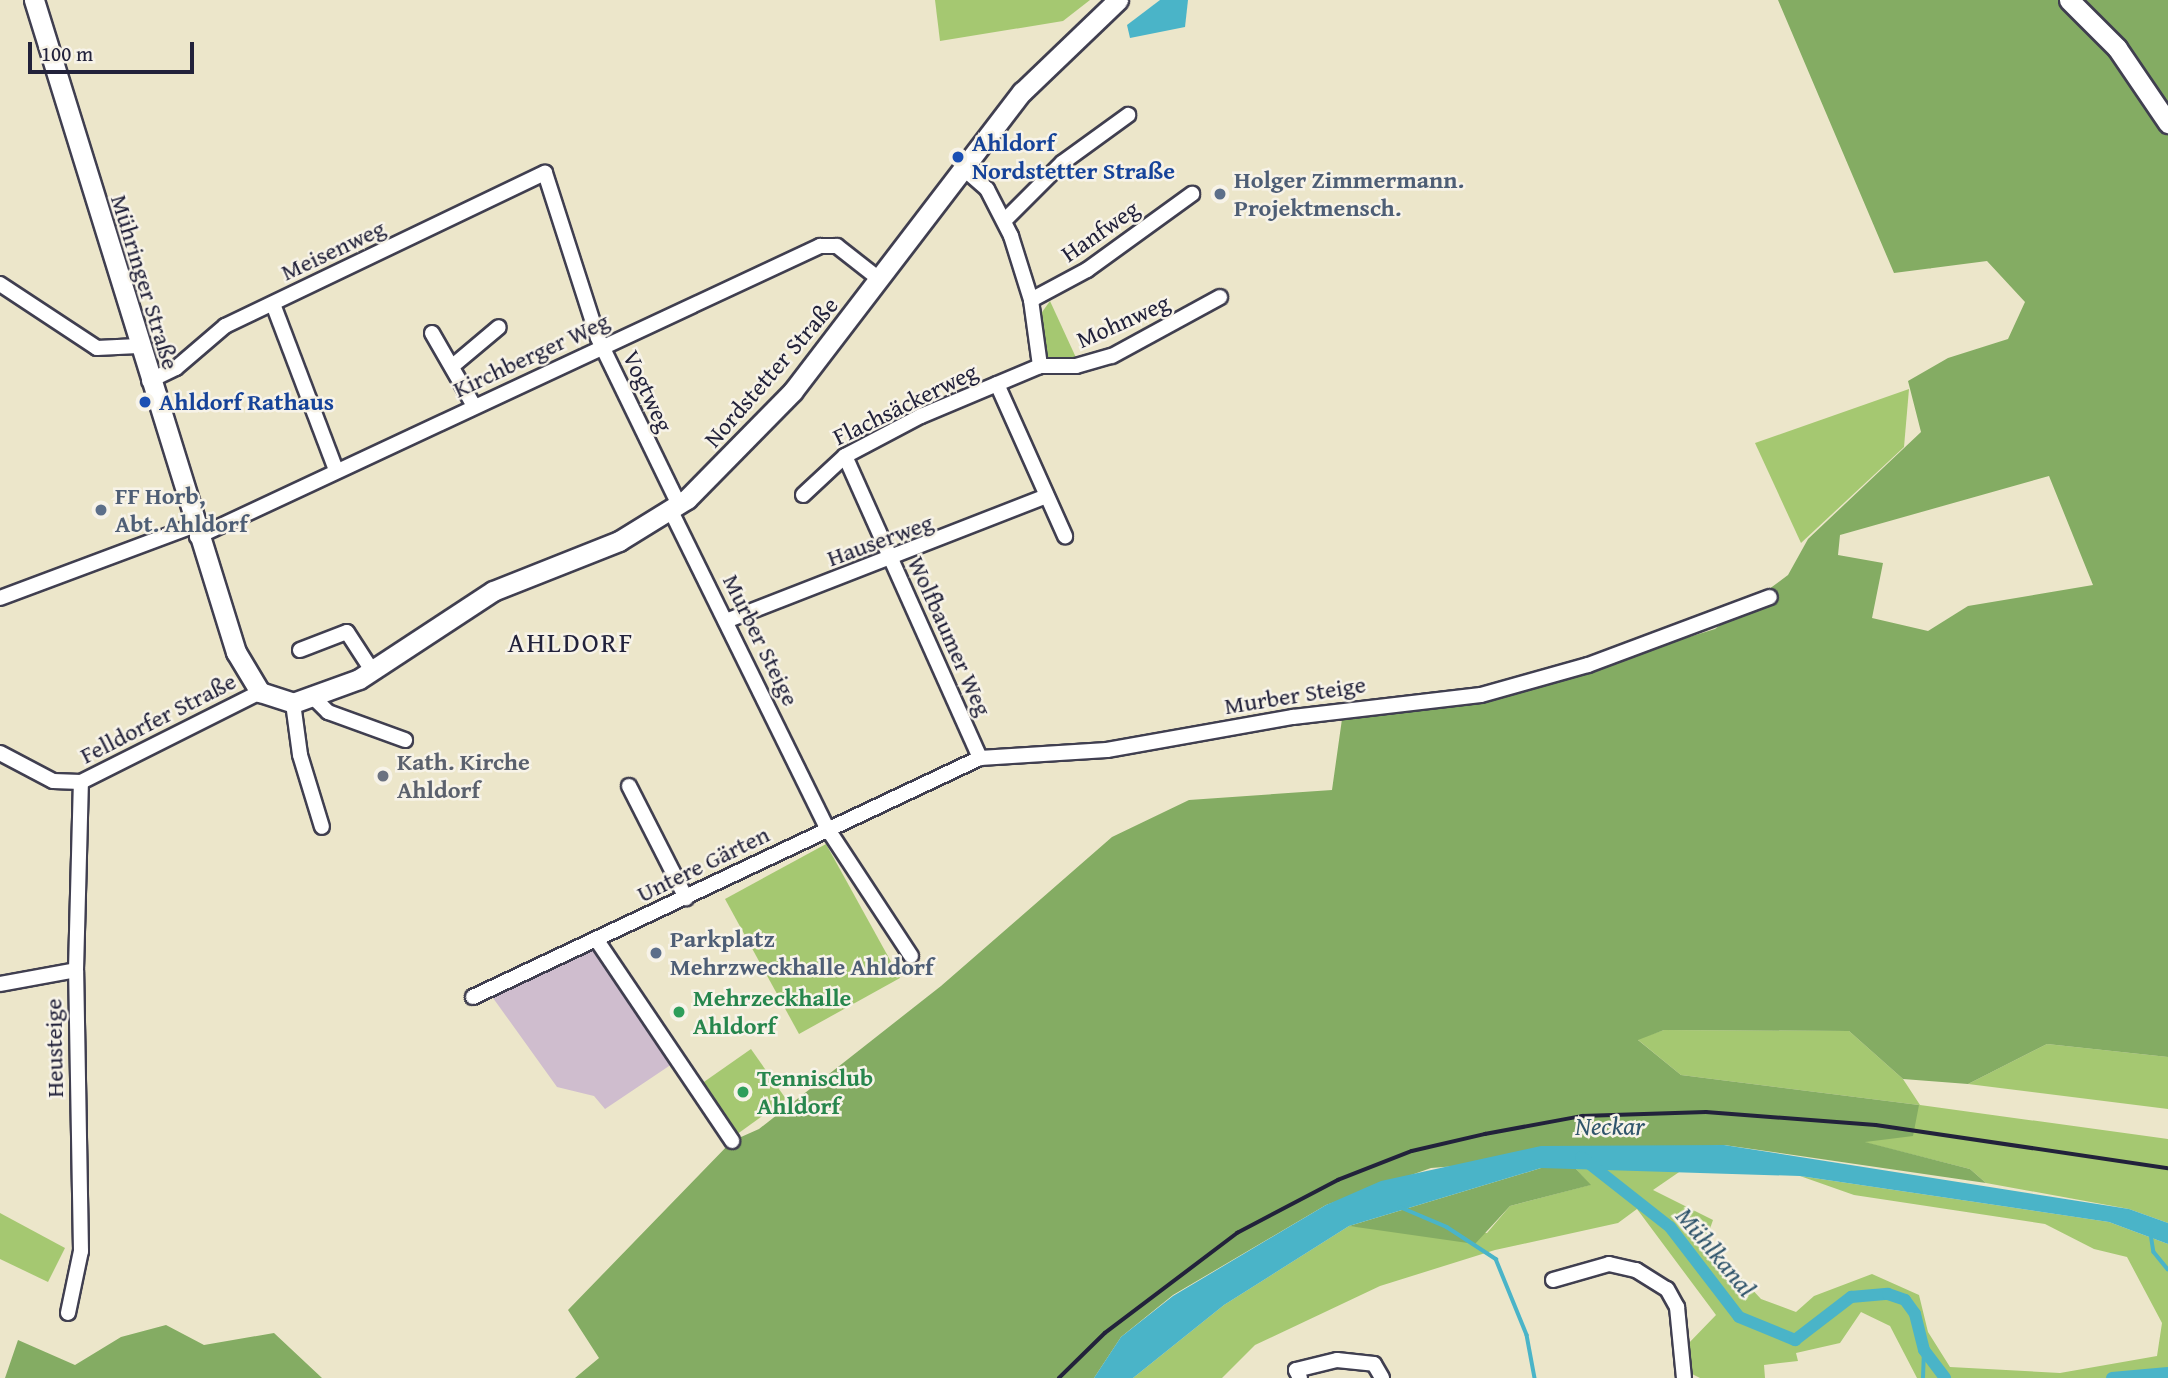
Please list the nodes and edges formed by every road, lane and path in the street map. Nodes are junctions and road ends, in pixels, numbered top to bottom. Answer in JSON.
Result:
{"nodes":[{"id":1,"x":34,"y":0,"type":"edge"},
{"id":2,"x":1118,"y":0,"type":"edge"},
{"id":3,"x":2069,"y":0,"type":"edge"},
{"id":4,"x":1128,"y":115,"type":"dead end"},
{"id":5,"x":2168,"y":123,"type":"edge"},
{"id":6,"x":964,"y":169,"type":"junction"},
{"id":7,"x":545,"y":173,"type":"joint"},
{"id":8,"x":1192,"y":194,"type":"dead end"},
{"id":9,"x":1005,"y":220,"type":"junction"},
{"id":10,"x":879,"y":279,"type":"junction"},
{"id":11,"x":0,"y":284,"type":"edge"},
{"id":12,"x":1220,"y":297,"type":"dead end"},
{"id":13,"x":1031,"y":300,"type":"junction"},
{"id":14,"x":273,"y":304,"type":"junction"},
{"id":15,"x":499,"y":327,"type":"dead end"},
{"id":16,"x":432,"y":333,"type":"dead end"},
{"id":17,"x":138,"y":346,"type":"junction"},
{"id":18,"x":602,"y":348,"type":"junction"},
{"id":19,"x":455,"y":364,"type":"junction"},
{"id":20,"x":1040,"y":366,"type":"junction"},
{"id":21,"x":149,"y":382,"type":"junction"},
{"id":22,"x":997,"y":384,"type":"junction"},
{"id":23,"x":474,"y":406,"type":"junction"},
{"id":24,"x":845,"y":456,"type":"junction"},
{"id":25,"x":336,"y":470,"type":"junction"},
{"id":26,"x":803,"y":495,"type":"dead end"},
{"id":27,"x":1047,"y":496,"type":"junction"},
{"id":28,"x":675,"y":508,"type":"junction"},
{"id":29,"x":195,"y":532,"type":"junction"},
{"id":30,"x":1065,"y":536,"type":"dead end"},
{"id":31,"x":891,"y":560,"type":"junction"},
{"id":32,"x":1770,"y":597,"type":"dead end"},
{"id":33,"x":0,"y":598,"type":"edge"},
{"id":34,"x":726,"y":621,"type":"junction"},
{"id":35,"x":300,"y":650,"type":"dead end"},
{"id":36,"x":373,"y":672,"type":"junction"},
{"id":37,"x":260,"y":692,"type":"junction"},
{"id":38,"x":314,"y":698,"type":"junction"},
{"id":39,"x":293,"y":703,"type":"junction"},
{"id":40,"x":405,"y":740,"type":"dead end"},
{"id":41,"x":0,"y":753,"type":"edge"},
{"id":42,"x":980,"y":758,"type":"junction"},
{"id":43,"x":82,"y":782,"type":"junction"},
{"id":44,"x":629,"y":786,"type":"dead end"},
{"id":45,"x":321,"y":827,"type":"dead end"},
{"id":46,"x":827,"y":828,"type":"junction"},
{"id":47,"x":686,"y":898,"type":"junction"},
{"id":48,"x":598,"y":942,"type":"junction"},
{"id":49,"x":911,"y":956,"type":"dead end"},
{"id":50,"x":76,"y":970,"type":"junction"},
{"id":51,"x":0,"y":984,"type":"edge"},
{"id":52,"x":473,"y":997,"type":"dead end"},
{"id":53,"x":732,"y":1140,"type":"dead end"},
{"id":54,"x":1553,"y":1280,"type":"dead end"},
{"id":55,"x":68,"y":1313,"type":"dead end"},
{"id":56,"x":1300,"y":1378,"type":"edge"},
{"id":57,"x":1382,"y":1378,"type":"edge"},
{"id":58,"x":1684,"y":1378,"type":"edge"}],
"edges":[{"from":1,"to":17,"type":"street","name":"Mühringer Straße"},
{"from":2,"to":6,"type":"street","name":"Nordstetter Straße"},
{"from":3,"to":5,"type":"street"},
{"from":4,"to":9,"type":"street"},
{"from":6,"to":9,"type":"street"},
{"from":6,"to":10,"type":"street","name":"Nordstetter Straße"},
{"from":7,"to":14,"type":"street","name":"Meisenweg"},
{"from":7,"to":18,"type":"street","name":"Vogtweg"},
{"from":8,"to":13,"type":"street","name":"Hanfweg"},
{"from":9,"to":13,"type":"street"},
{"from":10,"to":18,"type":"street","name":"Kirchberger Weg"},
{"from":10,"to":28,"type":"street","name":"Nordstetter Straße"},
{"from":11,"to":17,"type":"street"},
{"from":12,"to":20,"type":"street","name":"Mohnweg"},
{"from":13,"to":20,"type":"street"},
{"from":14,"to":21,"type":"street","name":"Meisenweg"},
{"from":14,"to":25,"type":"street"},
{"from":15,"to":19,"type":"street"},
{"from":16,"to":19,"type":"street"},
{"from":17,"to":21,"type":"street","name":"Mühringer Straße"},
{"from":18,"to":23,"type":"street","name":"Kirchberger Weg"},
{"from":18,"to":28,"type":"street","name":"Vogtweg"},
{"from":19,"to":23,"type":"street"},
{"from":20,"to":22,"type":"street","name":"Flachsäckerweg"},
{"from":21,"to":29,"type":"street","name":"Mühringer Straße"},
{"from":22,"to":24,"type":"street","name":"Flachsäckerweg"},
{"from":22,"to":27,"type":"street"},
{"from":23,"to":25,"type":"street","name":"Kirchberger Weg"},
{"from":24,"to":26,"type":"street","name":"Flachsäckerweg"},
{"from":24,"to":31,"type":"street","name":"Wolfbaumer Weg"},
{"from":25,"to":29,"type":"street","name":"Kirchberger Weg"},
{"from":27,"to":30,"type":"street"},
{"from":27,"to":31,"type":"street","name":"Hauserweg"},
{"from":28,"to":34,"type":"street","name":"Murber Steige"},
{"from":28,"to":36,"type":"street","name":"Nordstetter Straße"},
{"from":29,"to":33,"type":"street","name":"Kirchberger Weg"},
{"from":29,"to":37,"type":"street","name":"Mühringer Straße"},
{"from":31,"to":34,"type":"street","name":"Hauserweg"},
{"from":31,"to":42,"type":"street","name":"Wolfbaumer Weg"},
{"from":32,"to":42,"type":"street","name":"Murber Steige"},
{"from":34,"to":46,"type":"street","name":"Murber Steige"},
{"from":35,"to":36,"type":"street"},
{"from":36,"to":38,"type":"street","name":"Nordstetter Straße"},
{"from":37,"to":39,"type":"street"},
{"from":37,"to":43,"type":"street","name":"Felldorfer Straße"},
{"from":38,"to":39,"type":"street","name":"Nordstetter Straße"},
{"from":38,"to":40,"type":"street"},
{"from":39,"to":45,"type":"street"},
{"from":41,"to":43,"type":"street","name":"Felldorfer Straße"},
{"from":42,"to":46,"type":"street","name":"Murber Steige"},
{"from":43,"to":50,"type":"street","name":"Heusteige"},
{"from":44,"to":47,"type":"street"},
{"from":46,"to":47,"type":"street","name":"Untere Gärten"},
{"from":46,"to":49,"type":"street","name":"Murber Steige"},
{"from":47,"to":48,"type":"street","name":"Untere Gärten"},
{"from":48,"to":52,"type":"street","name":"Untere Gärten"},
{"from":48,"to":53,"type":"street"},
{"from":50,"to":51,"type":"street"},
{"from":50,"to":55,"type":"street","name":"Heusteige"},
{"from":54,"to":58,"type":"street"},
{"from":56,"to":57,"type":"street"}]}
